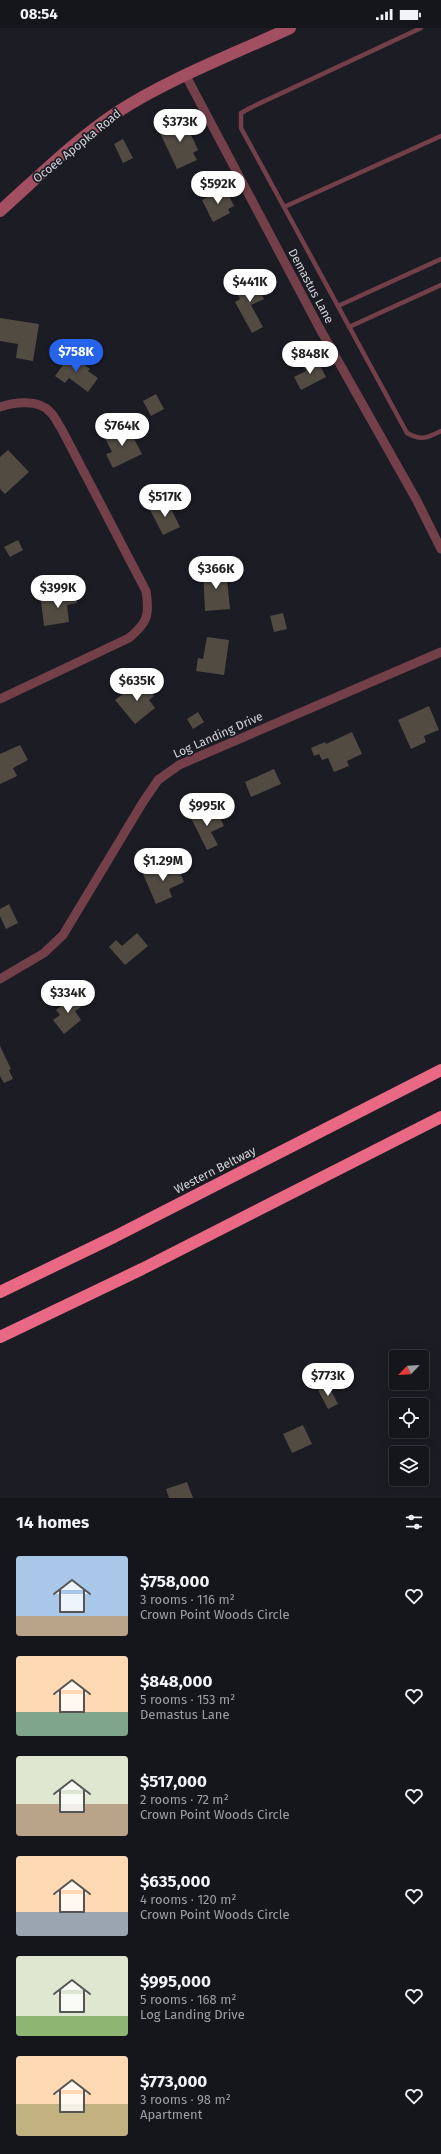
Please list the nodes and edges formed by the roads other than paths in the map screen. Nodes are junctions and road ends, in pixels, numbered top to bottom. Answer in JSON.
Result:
{"nodes":[{"id":1,"x":290,"y":28,"type":"edge"},
{"id":2,"x":421,"y":28,"type":"edge"},
{"id":3,"x":186,"y":76,"type":"junction"},
{"id":4,"x":441,"y":136,"type":"edge"},
{"id":5,"x":284,"y":207,"type":"junction"},
{"id":6,"x":0,"y":211,"type":"edge"},
{"id":7,"x":441,"y":259,"type":"edge"},
{"id":8,"x":441,"y":285,"type":"edge"},
{"id":9,"x":338,"y":306,"type":"junction"},
{"id":10,"x":349,"y":327,"type":"junction"},
{"id":11,"x":0,"y":407,"type":"edge"},
{"id":12,"x":441,"y":431,"type":"edge"},
{"id":13,"x":441,"y":549,"type":"edge"},
{"id":14,"x":441,"y":652,"type":"edge"},
{"id":15,"x":0,"y":699,"type":"edge"},
{"id":16,"x":0,"y":979,"type":"edge"},
{"id":17,"x":441,"y":1070,"type":"edge"},
{"id":18,"x":441,"y":1117,"type":"edge"},
{"id":19,"x":0,"y":1292,"type":"edge"},
{"id":20,"x":0,"y":1337,"type":"edge"}],
"edges":[{"from":1,"to":3,"type":"main road","name":"Ocoee Apopka Road"},
{"from":2,"to":5,"type":"lane"},
{"from":3,"to":6,"type":"main road","name":"Ocoee Apopka Road"},
{"from":3,"to":13,"type":"street","name":"Demastus Lane"},
{"from":4,"to":5,"type":"lane"},
{"from":5,"to":9,"type":"lane"},
{"from":7,"to":9,"type":"lane"},
{"from":8,"to":10,"type":"lane"},
{"from":9,"to":10,"type":"lane"},
{"from":10,"to":12,"type":"lane"},
{"from":11,"to":15,"type":"street"},
{"from":14,"to":16,"type":"street","name":"Log Landing Drive"},
{"from":17,"to":19,"type":"highway","name":"Western Beltway"},
{"from":18,"to":20,"type":"highway"}]}
